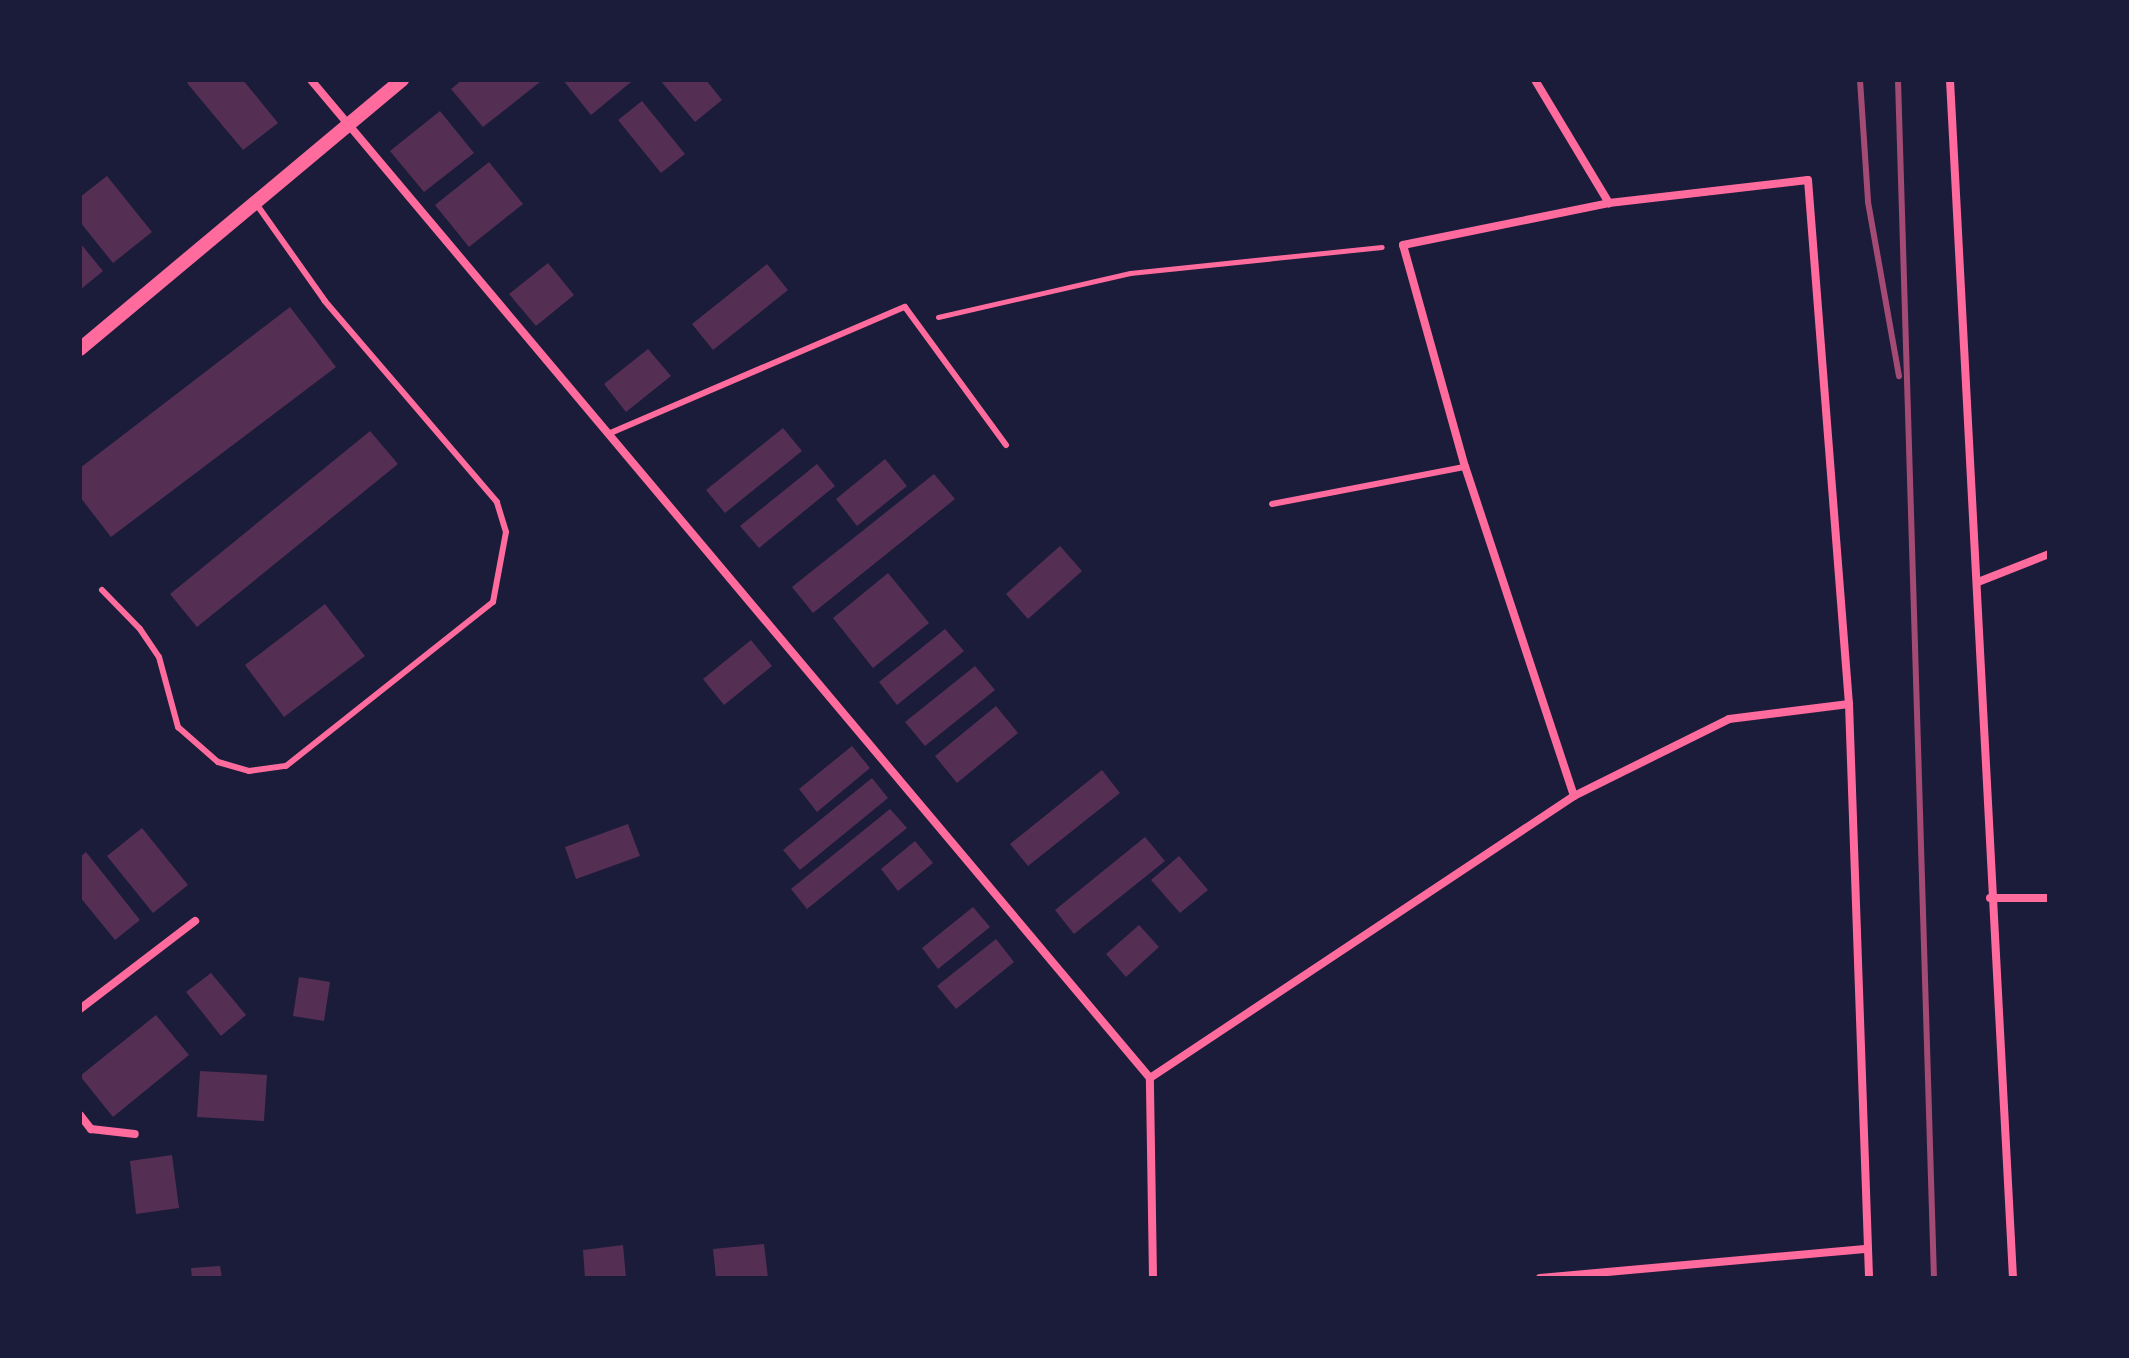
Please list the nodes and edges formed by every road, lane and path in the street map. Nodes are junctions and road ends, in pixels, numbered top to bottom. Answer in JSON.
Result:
{"nodes":[{"id":1,"x":311,"y":80,"type":"edge"},
{"id":2,"x":402,"y":80,"type":"edge"},
{"id":3,"x":1535,"y":80,"type":"edge"},
{"id":4,"x":1950,"y":80,"type":"edge"},
{"id":5,"x":348,"y":124,"type":"junction"},
{"id":6,"x":255,"y":202,"type":"junction"},
{"id":7,"x":1609,"y":203,"type":"junction"},
{"id":8,"x":1403,"y":245,"type":"junction"},
{"id":9,"x":916,"y":322,"type":"junction"},
{"id":10,"x":80,"y":349,"type":"edge"},
{"id":11,"x":608,"y":434,"type":"junction"},
{"id":12,"x":1006,"y":445,"type":"dead end"},
{"id":13,"x":1465,"y":467,"type":"junction"},
{"id":14,"x":1272,"y":504,"type":"dead end"},
{"id":15,"x":2049,"y":554,"type":"edge"},
{"id":16,"x":1978,"y":582,"type":"junction"},
{"id":17,"x":102,"y":590,"type":"dead end"},
{"id":18,"x":1849,"y":704,"type":"junction"},
{"id":19,"x":1574,"y":796,"type":"junction"},
{"id":20,"x":1990,"y":898,"type":"junction"},
{"id":21,"x":2049,"y":898,"type":"edge"},
{"id":22,"x":195,"y":921,"type":"dead end"},
{"id":23,"x":80,"y":1009,"type":"edge"},
{"id":24,"x":1150,"y":1078,"type":"junction"},
{"id":25,"x":80,"y":1115,"type":"edge"},
{"id":26,"x":135,"y":1134,"type":"dead end"},
{"id":27,"x":1868,"y":1249,"type":"junction"},
{"id":28,"x":1153,"y":1278,"type":"edge"},
{"id":29,"x":1540,"y":1278,"type":"edge"},
{"id":30,"x":1869,"y":1278,"type":"edge"},
{"id":31,"x":2013,"y":1278,"type":"edge"}],
"edges":[{"from":1,"to":5,"type":"street"},
{"from":2,"to":5,"type":"street"},
{"from":3,"to":7,"type":"street"},
{"from":4,"to":16,"type":"street"},
{"from":5,"to":6,"type":"street"},
{"from":5,"to":11,"type":"street"},
{"from":6,"to":10,"type":"street"},
{"from":6,"to":17,"type":"lane"},
{"from":7,"to":8,"type":"street"},
{"from":7,"to":18,"type":"street"},
{"from":8,"to":9,"type":"path"},
{"from":8,"to":13,"type":"street"},
{"from":9,"to":11,"type":"lane"},
{"from":9,"to":12,"type":"lane"},
{"from":11,"to":24,"type":"street"},
{"from":13,"to":14,"type":"lane"},
{"from":13,"to":19,"type":"street"},
{"from":15,"to":16,"type":"street"},
{"from":16,"to":20,"type":"street"},
{"from":18,"to":19,"type":"street"},
{"from":18,"to":27,"type":"street"},
{"from":19,"to":24,"type":"street"},
{"from":20,"to":21,"type":"street"},
{"from":20,"to":31,"type":"street"},
{"from":22,"to":23,"type":"street"},
{"from":24,"to":28,"type":"street"},
{"from":25,"to":26,"type":"street"},
{"from":27,"to":29,"type":"street"},
{"from":27,"to":30,"type":"street"}]}
